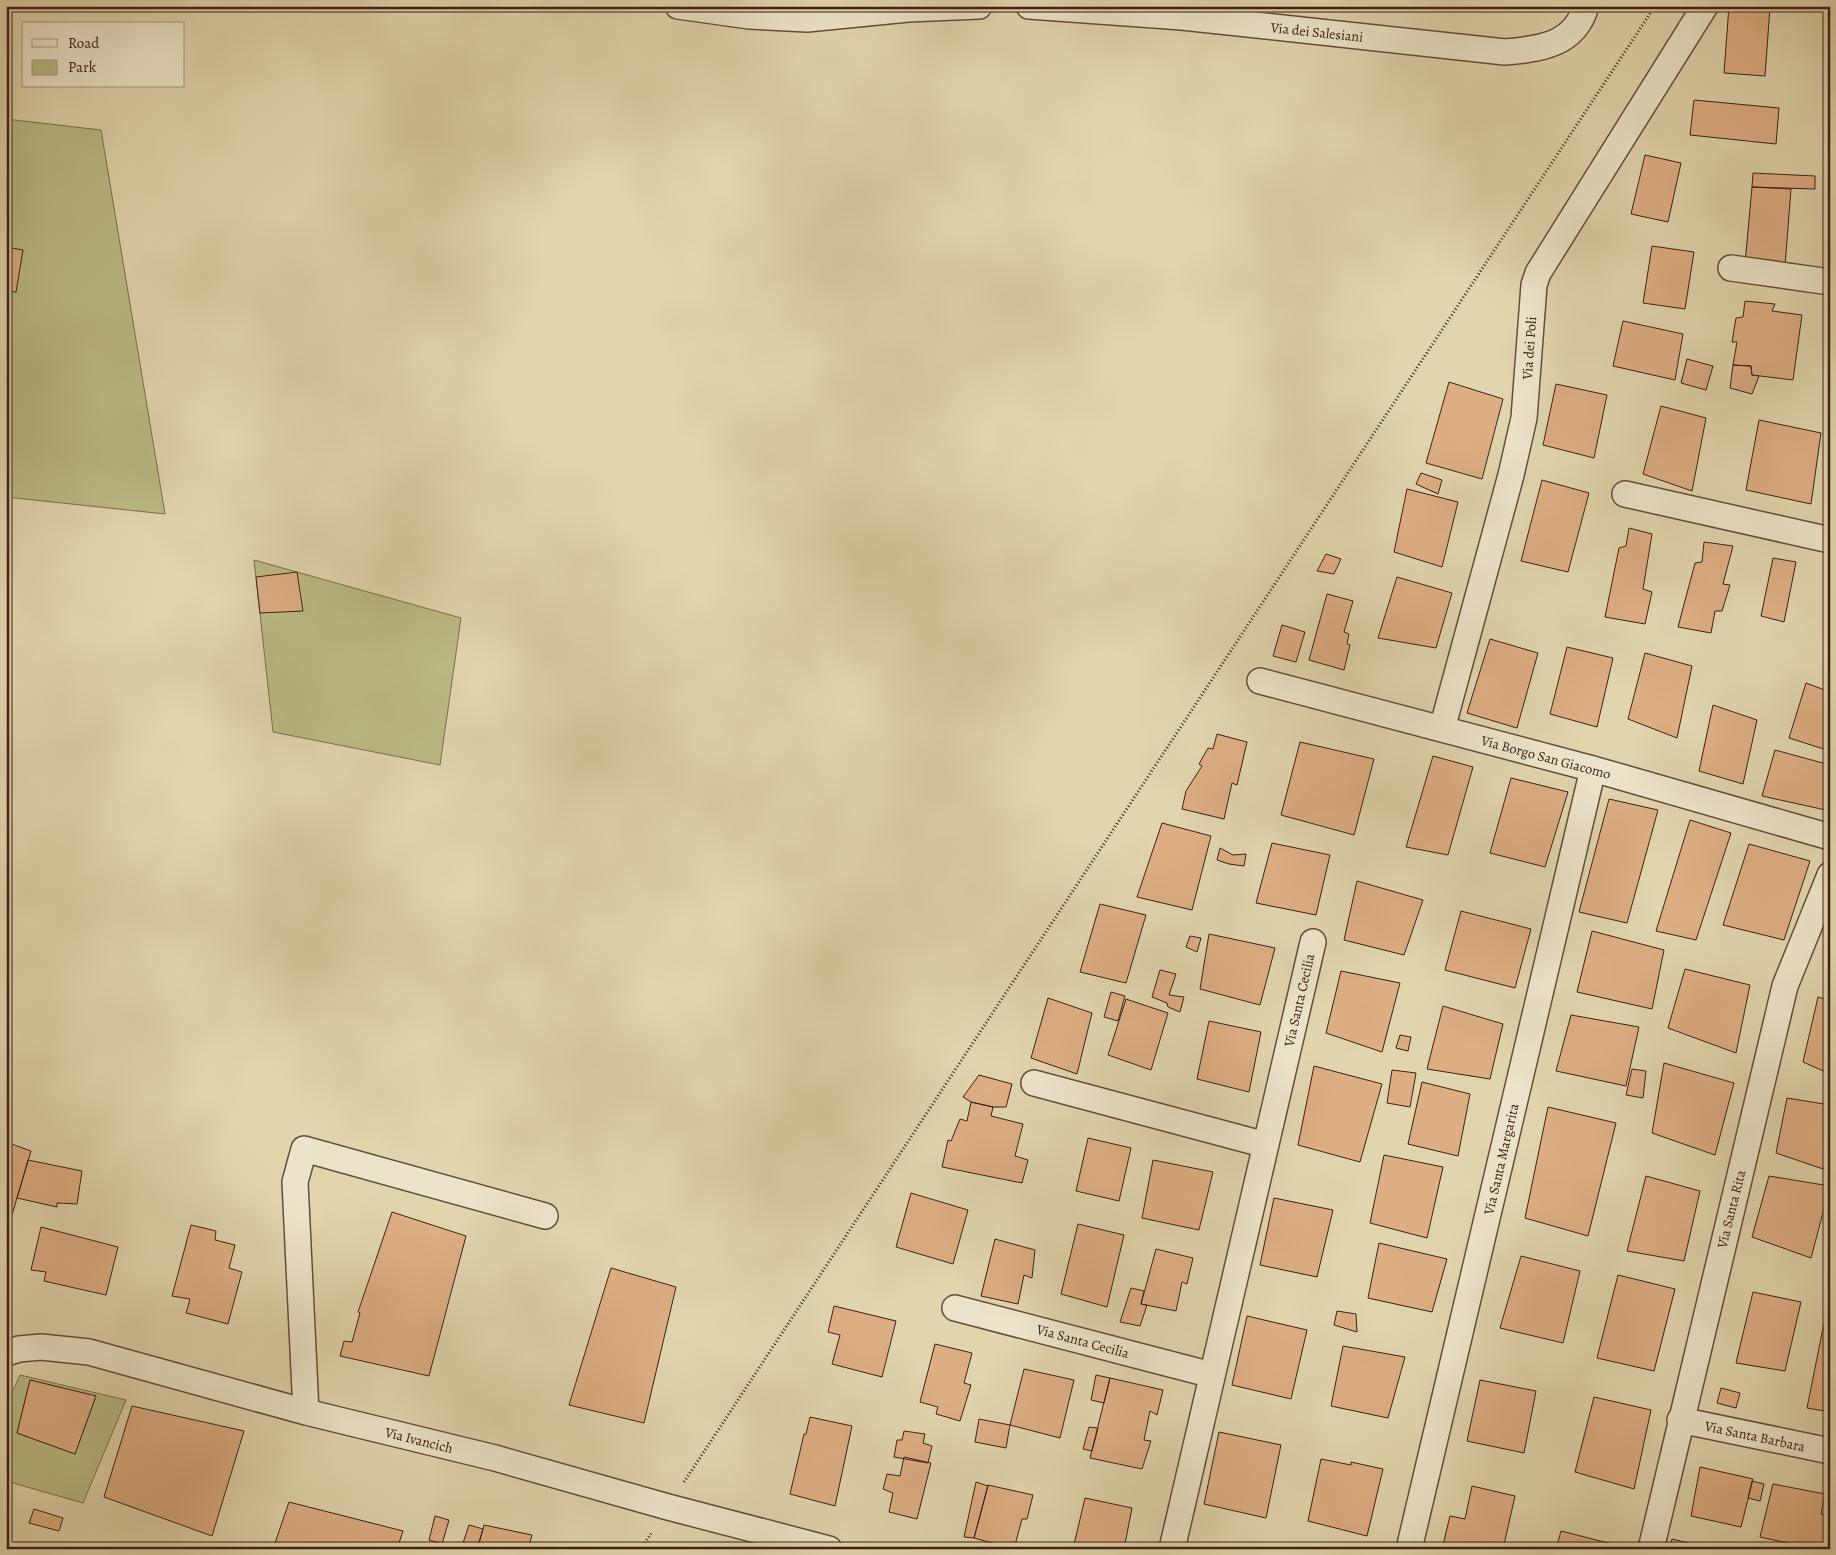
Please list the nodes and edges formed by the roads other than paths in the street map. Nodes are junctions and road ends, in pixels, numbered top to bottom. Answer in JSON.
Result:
{"nodes":[{"id":1,"x":678,"y":6,"type":"edge"},
{"id":2,"x":979,"y":6,"type":"edge"},
{"id":3,"x":1029,"y":6,"type":"edge"},
{"id":4,"x":1586,"y":6,"type":"edge"},
{"id":5,"x":1705,"y":6,"type":"edge"},
{"id":6,"x":1731,"y":268,"type":"dead end"},
{"id":7,"x":1830,"y":282,"type":"edge"},
{"id":8,"x":1625,"y":494,"type":"dead end"},
{"id":9,"x":1830,"y":540,"type":"edge"},
{"id":10,"x":1260,"y":681,"type":"dead end"},
{"id":11,"x":1442,"y":729,"type":"junction"},
{"id":12,"x":1593,"y":769,"type":"junction"},
{"id":13,"x":1830,"y":837,"type":"edge"},
{"id":14,"x":1830,"y":875,"type":"edge"},
{"id":15,"x":1313,"y":942,"type":"dead end"},
{"id":16,"x":1034,"y":1083,"type":"dead end"},
{"id":17,"x":1266,"y":1145,"type":"junction"},
{"id":18,"x":545,"y":1216,"type":"dead end"},
{"id":19,"x":955,"y":1308,"type":"dead end"},
{"id":20,"x":6,"y":1353,"type":"edge"},
{"id":21,"x":1212,"y":1375,"type":"junction"},
{"id":22,"x":306,"y":1412,"type":"junction"},
{"id":23,"x":1680,"y":1420,"type":"junction"},
{"id":24,"x":1830,"y":1451,"type":"edge"},
{"id":25,"x":829,"y":1549,"type":"edge"},
{"id":26,"x":1172,"y":1549,"type":"edge"},
{"id":27,"x":1409,"y":1549,"type":"edge"},
{"id":28,"x":1651,"y":1549,"type":"edge"}],
"edges":[{"from":1,"to":2,"type":"street"},
{"from":3,"to":4,"type":"street","name":"Via dei Salesiani"},
{"from":5,"to":11,"type":"street","name":"Via dei Poli"},
{"from":6,"to":7,"type":"street"},
{"from":8,"to":9,"type":"street"},
{"from":10,"to":11,"type":"street","name":"Via Borgo San Giacomo"},
{"from":11,"to":12,"type":"street","name":"Via Borgo San Giacomo"},
{"from":12,"to":13,"type":"street","name":"Via Borgo San Giacomo"},
{"from":12,"to":27,"type":"street","name":"Via Santa Margarita"},
{"from":14,"to":23,"type":"street","name":"Via Santa Rita"},
{"from":15,"to":17,"type":"street","name":"Via Santa Cecilia"},
{"from":16,"to":17,"type":"street"},
{"from":17,"to":21,"type":"street","name":"Via Santa Cecilia"},
{"from":18,"to":22,"type":"street"},
{"from":19,"to":21,"type":"street","name":"Via Santa Cecilia"},
{"from":20,"to":22,"type":"street","name":"Via Ivancich"},
{"from":21,"to":26,"type":"street","name":"Via Santa Cecilia"},
{"from":22,"to":25,"type":"street","name":"Via Ivancich"},
{"from":23,"to":24,"type":"street","name":"Via Santa Barbara"},
{"from":23,"to":28,"type":"street","name":"Via Santa Rita"}]}
